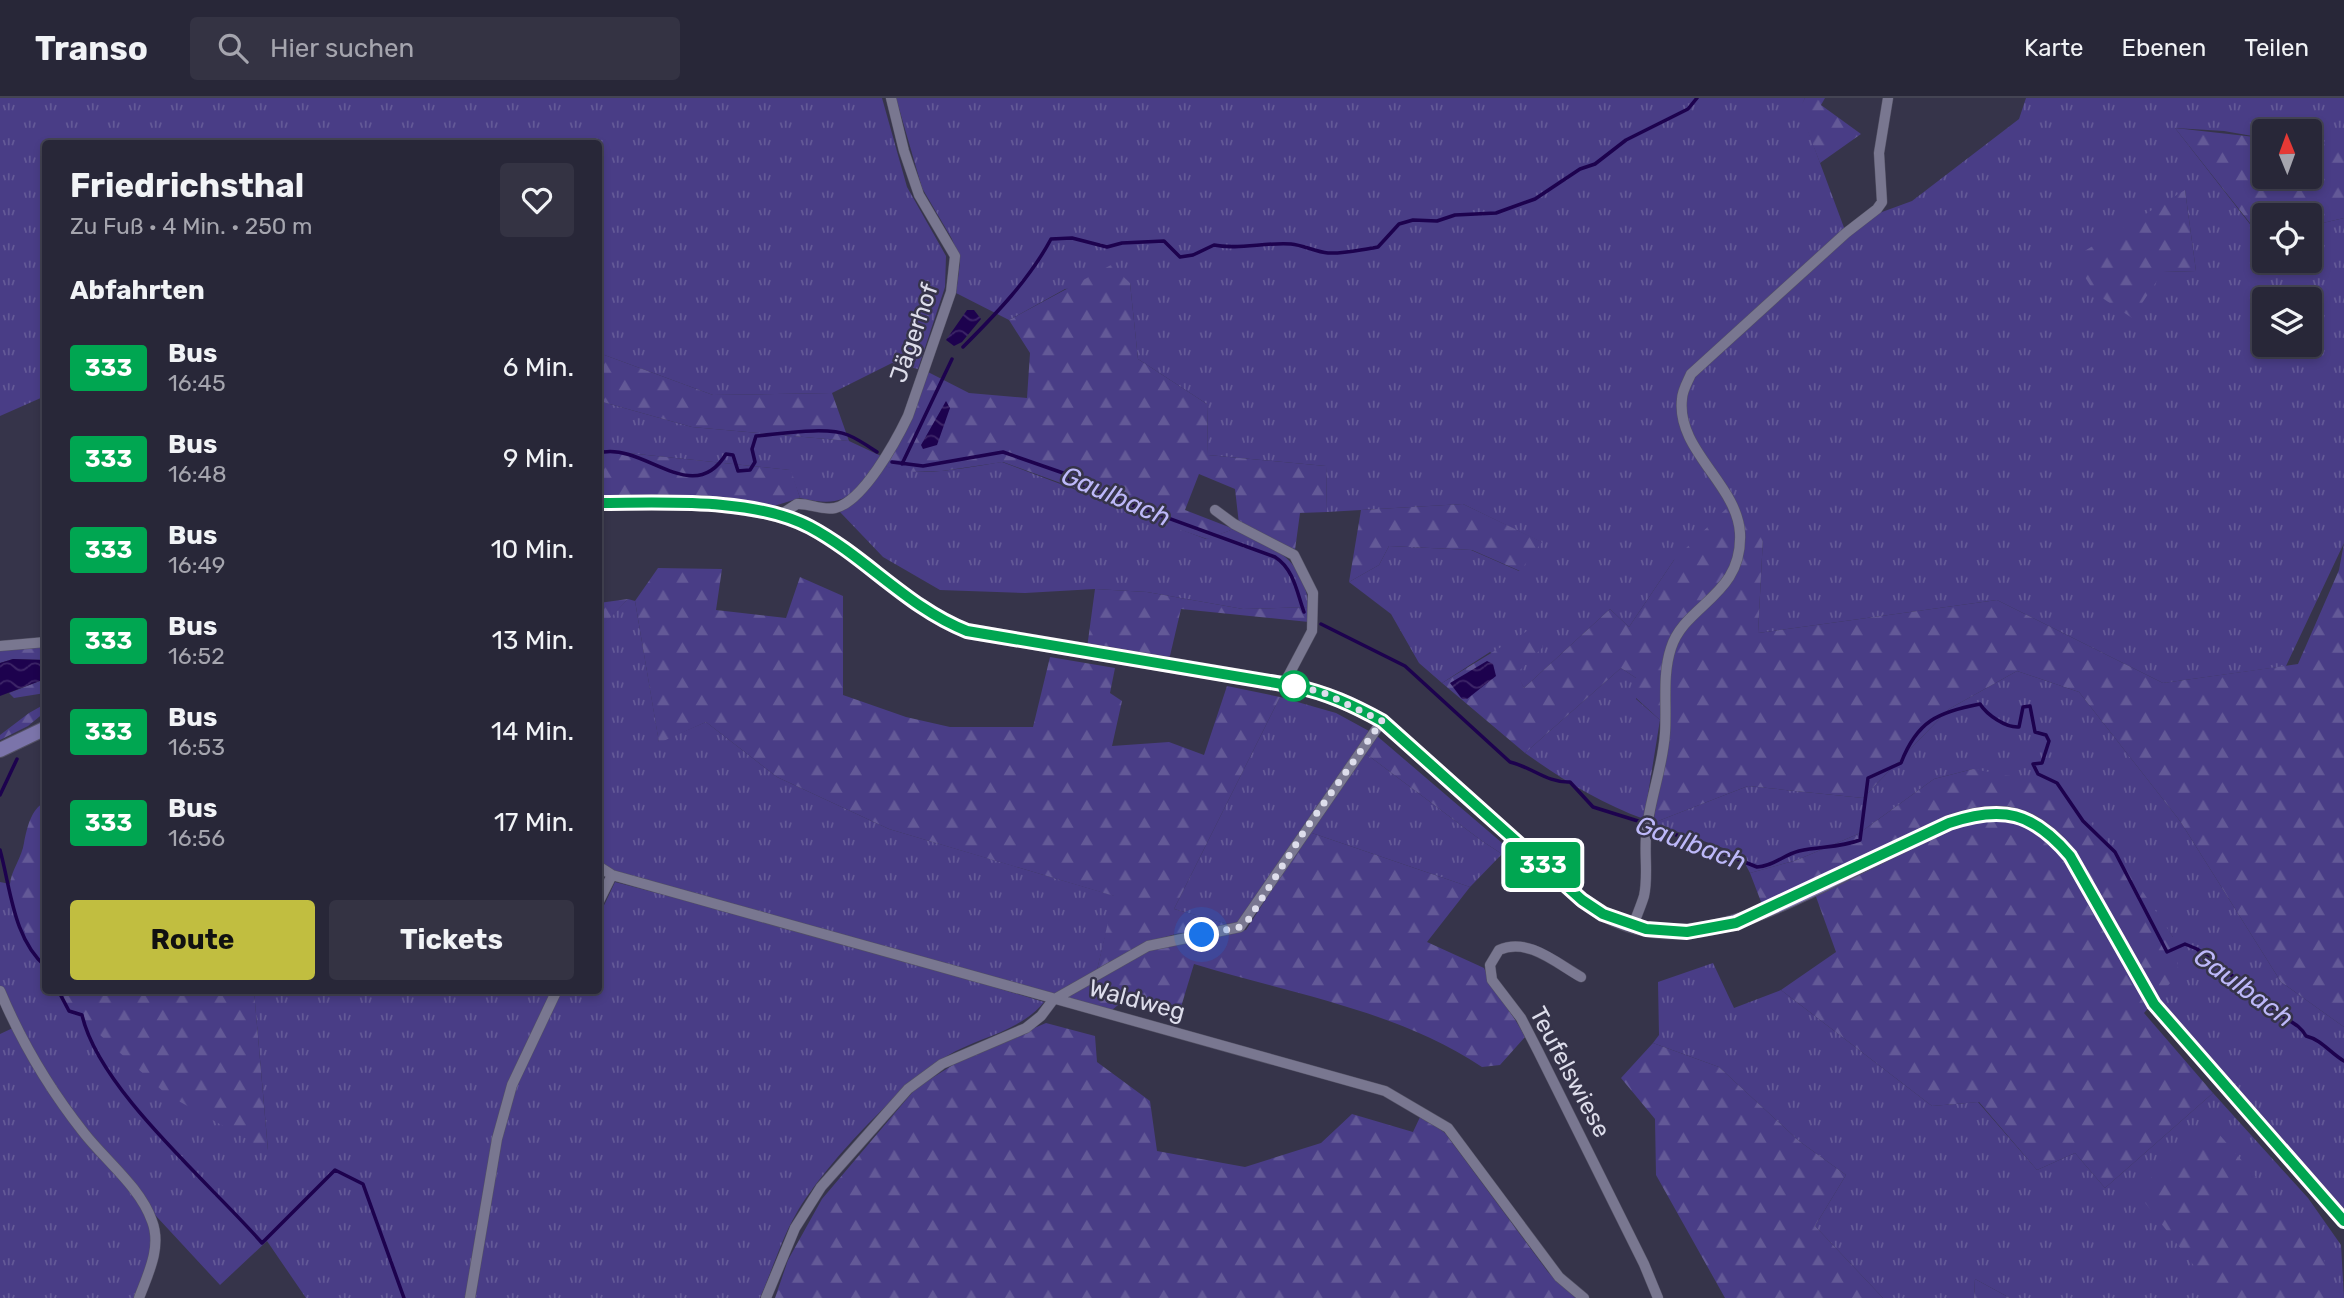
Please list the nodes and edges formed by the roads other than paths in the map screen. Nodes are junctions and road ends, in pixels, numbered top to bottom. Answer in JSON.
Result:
{"nodes":[{"id":1,"x":891,"y":98,"type":"edge"},
{"id":2,"x":1888,"y":98,"type":"edge"},
{"id":3,"x":602,"y":503,"type":"edge"},
{"id":4,"x":1216,"y":510,"type":"dead end"},
{"id":5,"x":780,"y":515,"type":"junction"},
{"id":6,"x":42,"y":642,"type":"edge"},
{"id":7,"x":0,"y":646,"type":"edge"},
{"id":8,"x":1283,"y":684,"type":"junction"},
{"id":9,"x":1382,"y":721,"type":"junction"},
{"id":10,"x":42,"y":730,"type":"edge"},
{"id":11,"x":0,"y":750,"type":"edge"},
{"id":12,"x":602,"y":869,"type":"edge"},
{"id":13,"x":612,"y":875,"type":"junction"},
{"id":14,"x":602,"y":895,"type":"edge"},
{"id":15,"x":1633,"y":926,"type":"junction"},
{"id":16,"x":1581,"y":977,"type":"dead end"},
{"id":17,"x":0,"y":991,"type":"edge"},
{"id":18,"x":555,"y":994,"type":"edge"},
{"id":19,"x":1053,"y":1000,"type":"junction"},
{"id":20,"x":2344,"y":1221,"type":"edge"},
{"id":21,"x":139,"y":1298,"type":"edge"},
{"id":22,"x":470,"y":1298,"type":"edge"},
{"id":23,"x":766,"y":1298,"type":"edge"},
{"id":24,"x":1584,"y":1298,"type":"edge"},
{"id":25,"x":1658,"y":1298,"type":"edge"}],
"edges":[{"from":1,"to":5,"type":"street","name":"Jägerhof"},
{"from":2,"to":15,"type":"street"},
{"from":3,"to":5,"type":"main road"},
{"from":4,"to":8,"type":"street"},
{"from":5,"to":8,"type":"main road"},
{"from":6,"to":7,"type":"street"},
{"from":8,"to":9,"type":"main road"},
{"from":9,"to":15,"type":"main road"},
{"from":9,"to":19,"type":"street"},
{"from":10,"to":11,"type":"main road"},
{"from":12,"to":13,"type":"street","name":"Waldweg"},
{"from":13,"to":14,"type":"street"},
{"from":13,"to":19,"type":"street","name":"Waldweg"},
{"from":15,"to":20,"type":"main road"},
{"from":16,"to":25,"type":"street","name":"Teufelswiese"},
{"from":17,"to":21,"type":"street"},
{"from":18,"to":22,"type":"street"},
{"from":19,"to":23,"type":"street"},
{"from":19,"to":24,"type":"street","name":"Waldweg"}]}
